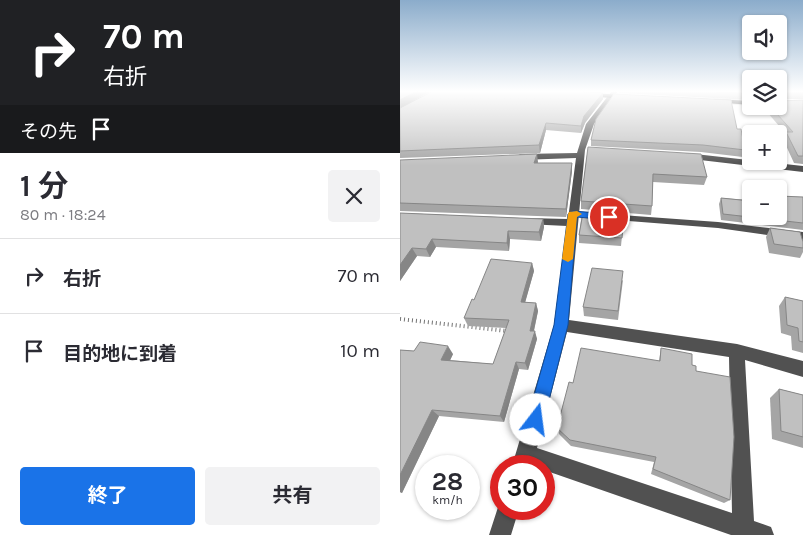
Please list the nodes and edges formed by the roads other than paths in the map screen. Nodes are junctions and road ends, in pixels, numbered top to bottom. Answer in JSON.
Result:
{"nodes":[{"id":1,"x":596,"y":116,"type":"edge"},
{"id":2,"x":584,"y":152,"type":"junction"},
{"id":3,"x":675,"y":155,"type":"edge"},
{"id":4,"x":512,"y":158,"type":"edge"},
{"id":5,"x":803,"y":169,"type":"edge"},
{"id":6,"x":580,"y":217,"type":"junction"},
{"id":7,"x":514,"y":221,"type":"edge"},
{"id":8,"x":803,"y":236,"type":"edge"},
{"id":9,"x":561,"y":325,"type":"junction"},
{"id":10,"x":736,"y":351,"type":"junction"},
{"id":11,"x":803,"y":369,"type":"edge"},
{"id":12,"x":526,"y":455,"type":"edge"},
{"id":13,"x":555,"y":470,"type":"edge"},
{"id":14,"x":505,"y":520,"type":"edge"},
{"id":15,"x":743,"y":531,"type":"edge"},
{"id":16,"x":500,"y":535,"type":"edge"},
{"id":17,"x":763,"y":535,"type":"edge"}],
"edges":[{"from":1,"to":2,"type":"street"},
{"from":2,"to":4,"type":"street"},
{"from":2,"to":6,"type":"street"},
{"from":3,"to":5,"type":"street"},
{"from":6,"to":7,"type":"street"},
{"from":6,"to":8,"type":"street"},
{"from":6,"to":9,"type":"street"},
{"from":9,"to":10,"type":"street"},
{"from":9,"to":12,"type":"street"},
{"from":10,"to":11,"type":"street"},
{"from":10,"to":15,"type":"street"},
{"from":13,"to":15,"type":"street"},
{"from":14,"to":16,"type":"street"},
{"from":15,"to":17,"type":"street"}]}
